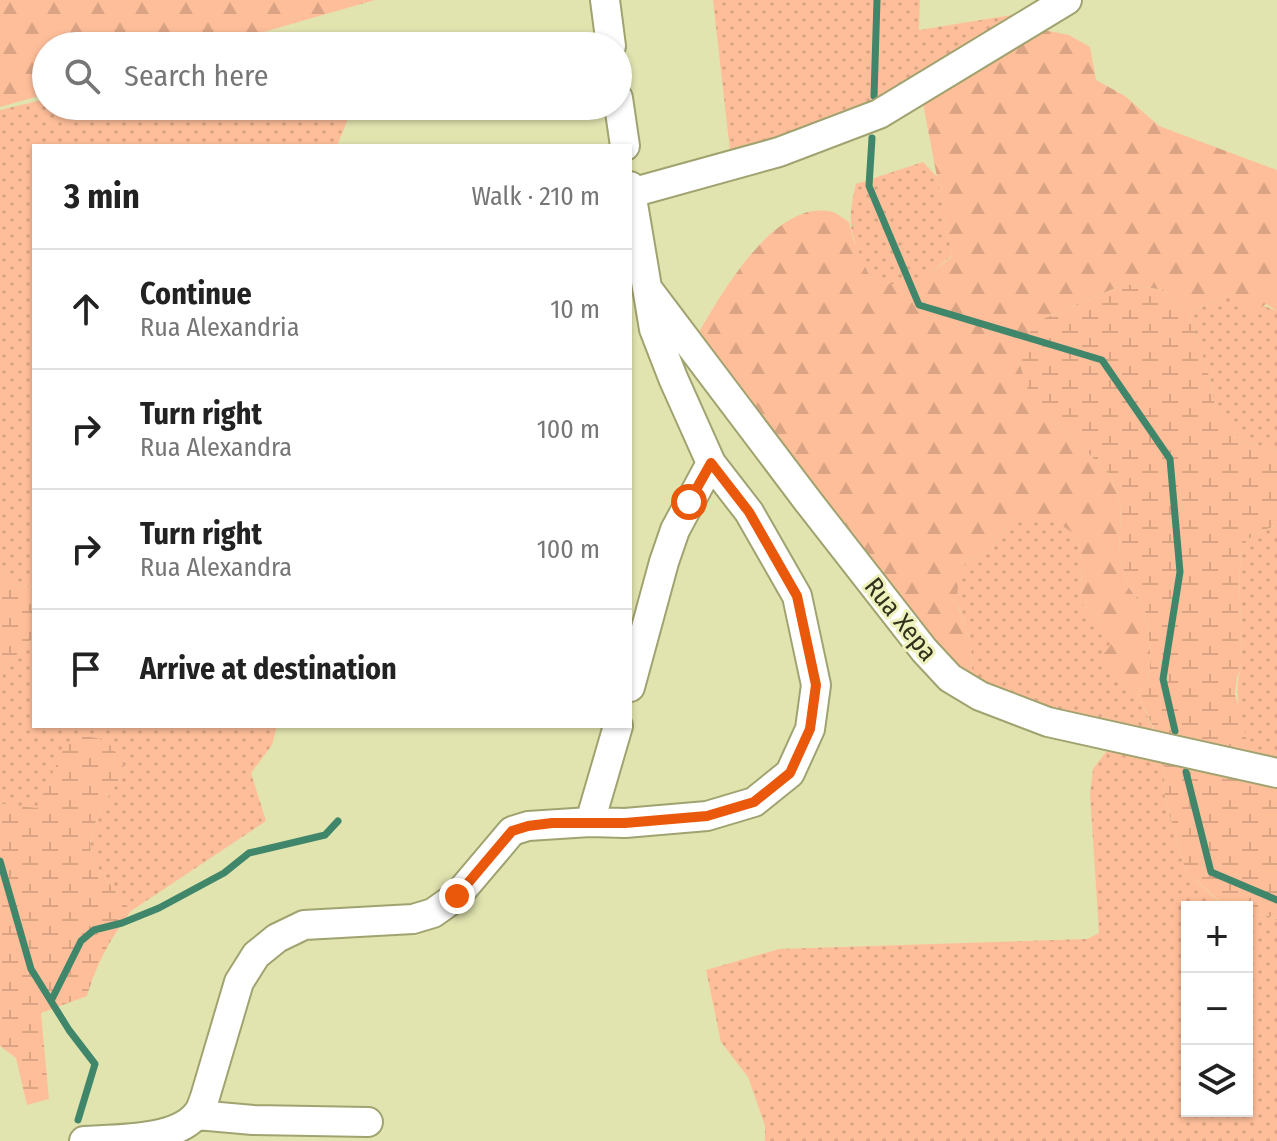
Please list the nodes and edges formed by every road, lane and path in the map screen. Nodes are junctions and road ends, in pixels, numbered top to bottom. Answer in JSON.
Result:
{"nodes":[{"id":1,"x":605,"y":0,"type":"edge"},
{"id":2,"x":1067,"y":0,"type":"edge"},
{"id":3,"x":609,"y":32,"type":"edge"},
{"id":4,"x":621,"y":120,"type":"edge"},
{"id":5,"x":625,"y":144,"type":"edge"},
{"id":6,"x":632,"y":193,"type":"edge"},
{"id":7,"x":632,"y":199,"type":"edge"},
{"id":8,"x":646,"y":287,"type":"junction"},
{"id":9,"x":711,"y":463,"type":"junction"},
{"id":10,"x":632,"y":680,"type":"edge"},
{"id":11,"x":617,"y":728,"type":"edge"},
{"id":12,"x":1277,"y":773,"type":"edge"},
{"id":13,"x":590,"y":822,"type":"junction"},
{"id":14,"x":197,"y":1115,"type":"junction"},
{"id":15,"x":368,"y":1122,"type":"dead end"},
{"id":16,"x":84,"y":1141,"type":"edge"}],
"edges":[{"from":1,"to":3,"type":"street"},
{"from":2,"to":6,"type":"street"},
{"from":4,"to":5,"type":"street"},
{"from":7,"to":8,"type":"street"},
{"from":8,"to":9,"type":"street"},
{"from":8,"to":12,"type":"street","name":"Rua Xepa"},
{"from":9,"to":10,"type":"street"},
{"from":9,"to":13,"type":"street"},
{"from":11,"to":13,"type":"street"},
{"from":13,"to":14,"type":"street"},
{"from":14,"to":15,"type":"street"},
{"from":14,"to":16,"type":"street"}]}
